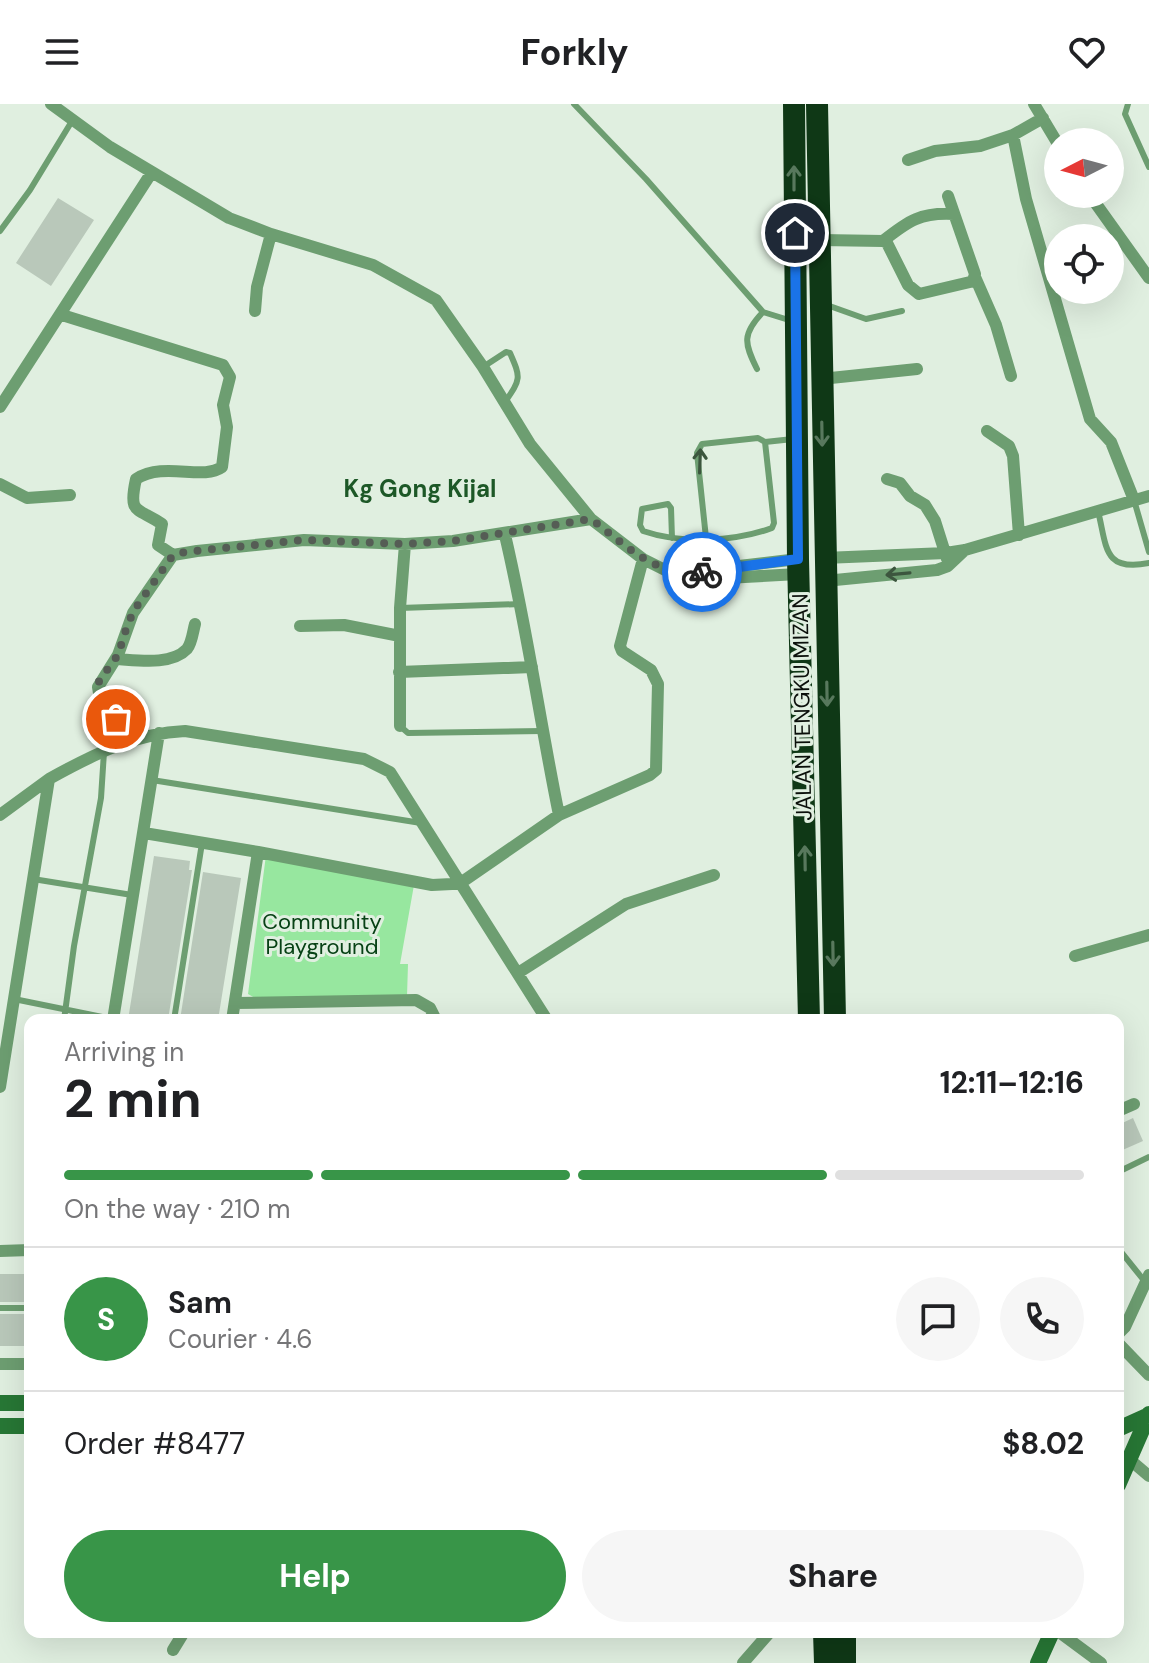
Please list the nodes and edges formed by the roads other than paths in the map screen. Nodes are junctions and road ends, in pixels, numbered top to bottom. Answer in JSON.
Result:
{"nodes":[{"id":1,"x":51,"y":104,"type":"edge"},
{"id":2,"x":574,"y":104,"type":"edge"},
{"id":3,"x":794,"y":104,"type":"edge"},
{"id":4,"x":817,"y":104,"type":"edge"},
{"id":5,"x":1034,"y":104,"type":"edge"},
{"id":6,"x":1128,"y":104,"type":"edge"},
{"id":7,"x":1043,"y":118,"type":"junction"},
{"id":8,"x":72,"y":121,"type":"junction"},
{"id":9,"x":1049,"y":128,"type":"edge"},
{"id":10,"x":1013,"y":135,"type":"junction"},
{"id":11,"x":908,"y":160,"type":"dead end"},
{"id":12,"x":1149,"y":166,"type":"edge"},
{"id":13,"x":152,"y":172,"type":"junction"},
{"id":14,"x":948,"y":196,"type":"dead end"},
{"id":15,"x":1099,"y":208,"type":"edge"},
{"id":16,"x":954,"y":214,"type":"junction"},
{"id":17,"x":0,"y":231,"type":"edge"},
{"id":18,"x":271,"y":234,"type":"junction"},
{"id":19,"x":821,"y":240,"type":"junction"},
{"id":20,"x":883,"y":241,"type":"junction"},
{"id":21,"x":975,"y":277,"type":"junction"},
{"id":22,"x":1149,"y":278,"type":"edge"},
{"id":23,"x":821,"y":303,"type":"junction"},
{"id":24,"x":255,"y":311,"type":"dead end"},
{"id":25,"x":902,"y":311,"type":"dead end"},
{"id":26,"x":763,"y":312,"type":"junction"},
{"id":27,"x":62,"y":315,"type":"junction"},
{"id":28,"x":795,"y":322,"type":"junction"},
{"id":29,"x":483,"y":367,"type":"junction"},
{"id":30,"x":757,"y":369,"type":"dead end"},
{"id":31,"x":917,"y":369,"type":"dead end"},
{"id":32,"x":1011,"y":376,"type":"dead end"},
{"id":33,"x":821,"y":379,"type":"junction"},
{"id":34,"x":505,"y":402,"type":"junction"},
{"id":35,"x":0,"y":407,"type":"edge"},
{"id":36,"x":987,"y":431,"type":"dead end"},
{"id":37,"x":796,"y":438,"type":"junction"},
{"id":38,"x":765,"y":442,"type":"junction"},
{"id":39,"x":887,"y":479,"type":"dead end"},
{"id":40,"x":0,"y":484,"type":"edge"},
{"id":41,"x":70,"y":495,"type":"dead end"},
{"id":42,"x":1149,"y":496,"type":"edge"},
{"id":43,"x":1134,"y":500,"type":"junction"},
{"id":44,"x":1098,"y":511,"type":"junction"},
{"id":45,"x":591,"y":519,"type":"junction"},
{"id":46,"x":505,"y":535,"type":"junction"},
{"id":47,"x":1019,"y":535,"type":"junction"},
{"id":48,"x":672,"y":538,"type":"junction"},
{"id":49,"x":706,"y":538,"type":"junction"},
{"id":50,"x":1147,"y":538,"type":"edge"},
{"id":51,"x":405,"y":544,"type":"junction"},
{"id":52,"x":1149,"y":552,"type":"edge"},
{"id":53,"x":173,"y":555,"type":"junction"},
{"id":54,"x":824,"y":558,"type":"junction"},
{"id":55,"x":643,"y":559,"type":"junction"},
{"id":56,"x":947,"y":559,"type":"junction"},
{"id":57,"x":1149,"y":563,"type":"edge"},
{"id":58,"x":798,"y":566,"type":"junction"},
{"id":59,"x":825,"y":581,"type":"junction"},
{"id":60,"x":522,"y":604,"type":"junction"},
{"id":61,"x":400,"y":608,"type":"junction"},
{"id":62,"x":195,"y":624,"type":"dead end"},
{"id":63,"x":300,"y":626,"type":"dead end"},
{"id":64,"x":400,"y":636,"type":"junction"},
{"id":65,"x":116,"y":659,"type":"junction"},
{"id":66,"x":532,"y":667,"type":"junction"},
{"id":67,"x":399,"y":672,"type":"junction"},
{"id":68,"x":400,"y":726,"type":"joint"},
{"id":69,"x":542,"y":731,"type":"junction"},
{"id":70,"x":159,"y":733,"type":"junction"},
{"id":71,"x":132,"y":740,"type":"junction"},
{"id":72,"x":104,"y":752,"type":"junction"},
{"id":73,"x":49,"y":779,"type":"junction"},
{"id":74,"x":152,"y":780,"type":"junction"},
{"id":75,"x":0,"y":815,"type":"edge"},
{"id":76,"x":559,"y":815,"type":"junction"},
{"id":77,"x":423,"y":824,"type":"junction"},
{"id":78,"x":144,"y":833,"type":"junction"},
{"id":79,"x":202,"y":843,"type":"junction"},
{"id":80,"x":258,"y":852,"type":"junction"},
{"id":81,"x":714,"y":875,"type":"dead end"},
{"id":82,"x":33,"y":879,"type":"junction"},
{"id":83,"x":462,"y":882,"type":"junction"},
{"id":84,"x":84,"y":888,"type":"junction"},
{"id":85,"x":134,"y":896,"type":"junction"},
{"id":86,"x":1149,"y":935,"type":"edge"},
{"id":87,"x":1075,"y":956,"type":"dead end"},
{"id":88,"x":518,"y":973,"type":"junction"},
{"id":89,"x":14,"y":999,"type":"junction"},
{"id":90,"x":235,"y":1003,"type":"junction"},
{"id":91,"x":66,"y":1009,"type":"junction"},
{"id":92,"x":65,"y":1014,"type":"edge"},
{"id":93,"x":87,"y":1014,"type":"edge"},
{"id":94,"x":114,"y":1014,"type":"edge"},
{"id":95,"x":175,"y":1014,"type":"edge"},
{"id":96,"x":233,"y":1014,"type":"edge"},
{"id":97,"x":433,"y":1014,"type":"edge"},
{"id":98,"x":543,"y":1014,"type":"edge"},
{"id":99,"x":809,"y":1014,"type":"edge"},
{"id":100,"x":835,"y":1014,"type":"edge"},
{"id":101,"x":0,"y":1087,"type":"edge"},
{"id":102,"x":1134,"y":1104,"type":"dead end"},
{"id":103,"x":1124,"y":1108,"type":"edge"},
{"id":104,"x":1149,"y":1157,"type":"edge"},
{"id":105,"x":1124,"y":1169,"type":"edge"},
{"id":106,"x":24,"y":1249,"type":"edge"},
{"id":107,"x":0,"y":1251,"type":"edge"},
{"id":108,"x":1124,"y":1254,"type":"edge"},
{"id":109,"x":1147,"y":1279,"type":"edge"},
{"id":110,"x":0,"y":1308,"type":"edge"},
{"id":111,"x":24,"y":1308,"type":"edge"},
{"id":112,"x":1124,"y":1328,"type":"edge"},
{"id":113,"x":1124,"y":1349,"type":"edge"},
{"id":114,"x":0,"y":1364,"type":"edge"},
{"id":115,"x":24,"y":1364,"type":"edge"},
{"id":116,"x":1149,"y":1375,"type":"edge"},
{"id":117,"x":0,"y":1403,"type":"edge"},
{"id":118,"x":24,"y":1403,"type":"edge"},
{"id":119,"x":1148,"y":1420,"type":"edge"},
{"id":120,"x":0,"y":1426,"type":"edge"},
{"id":121,"x":24,"y":1426,"type":"edge"},
{"id":122,"x":1124,"y":1427,"type":"edge"},
{"id":123,"x":1129,"y":1450,"type":"edge"},
{"id":124,"x":1149,"y":1476,"type":"edge"},
{"id":125,"x":180,"y":1638,"type":"edge"},
{"id":126,"x":765,"y":1638,"type":"edge"},
{"id":127,"x":824,"y":1638,"type":"edge"},
{"id":128,"x":845,"y":1638,"type":"edge"},
{"id":129,"x":1049,"y":1638,"type":"edge"},
{"id":130,"x":1067,"y":1638,"type":"edge"},
{"id":131,"x":173,"y":1650,"type":"dead end"},
{"id":132,"x":743,"y":1663,"type":"edge"},
{"id":133,"x":825,"y":1663,"type":"edge"},
{"id":134,"x":845,"y":1663,"type":"edge"},
{"id":135,"x":1038,"y":1663,"type":"edge"},
{"id":136,"x":1101,"y":1663,"type":"edge"}],
"edges":[{"from":1,"to":8,"type":"street"},
{"from":2,"to":26,"type":"lane"},
{"from":28,"to":3,"type":"highway","name":"JALAN TENGKU MIZAN","one_way":true},
{"from":4,"to":19,"type":"highway","name":"JALAN TENGKU MIZAN"},
{"from":5,"to":7,"type":"street"},
{"from":6,"to":12,"type":"lane"},
{"from":7,"to":9,"type":"street"},
{"from":7,"to":10,"type":"street"},
{"from":8,"to":13,"type":"street"},
{"from":8,"to":17,"type":"lane"},
{"from":10,"to":11,"type":"street"},
{"from":10,"to":43,"type":"street"},
{"from":13,"to":18,"type":"street"},
{"from":13,"to":27,"type":"street"},
{"from":14,"to":16,"type":"street"},
{"from":15,"to":22,"type":"street"},
{"from":16,"to":20,"type":"street"},
{"from":16,"to":21,"type":"street"},
{"from":18,"to":24,"type":"street"},
{"from":18,"to":29,"type":"street"},
{"from":19,"to":20,"type":"street"},
{"from":19,"to":23,"type":"highway","name":"JALAN TENGKU MIZAN"},
{"from":20,"to":21,"type":"street"},
{"from":21,"to":32,"type":"street"},
{"from":23,"to":25,"type":"lane"},
{"from":23,"to":33,"type":"highway","name":"JALAN TENGKU MIZAN"},
{"from":26,"to":28,"type":"lane"},
{"from":26,"to":30,"type":"lane"},
{"from":27,"to":35,"type":"street"},
{"from":27,"to":53,"type":"street"},
{"from":28,"to":37,"type":"highway","name":"JALAN TENGKU MIZAN"},
{"from":29,"to":34,"type":"street"},
{"from":29,"to":34,"type":"lane"},
{"from":31,"to":33,"type":"street"},
{"from":33,"to":54,"type":"highway","name":"JALAN TENGKU MIZAN","one_way":true},
{"from":34,"to":45,"type":"street"},
{"from":36,"to":47,"type":"street"},
{"from":37,"to":38,"type":"lane"},
{"from":37,"to":58,"type":"highway","name":"JALAN TENGKU MIZAN"},
{"from":38,"to":49,"type":"lane"},
{"from":49,"to":38,"type":"lane","one_way":true},
{"from":39,"to":56,"type":"street"},
{"from":40,"to":41,"type":"street"},
{"from":42,"to":43,"type":"street"},
{"from":43,"to":44,"type":"street"},
{"from":43,"to":50,"type":"lane"},
{"from":44,"to":47,"type":"street"},
{"from":44,"to":57,"type":"lane"},
{"from":45,"to":46,"type":"street"},
{"from":45,"to":55,"type":"street"},
{"from":46,"to":51,"type":"street"},
{"from":46,"to":60,"type":"street"},
{"from":47,"to":56,"type":"street"},
{"from":48,"to":48,"type":"lane"},
{"from":48,"to":49,"type":"lane"},
{"from":50,"to":52,"type":"lane"},
{"from":51,"to":53,"type":"street"},
{"from":51,"to":61,"type":"street"},
{"from":53,"to":65,"type":"street"},
{"from":54,"to":56,"type":"street"},
{"from":54,"to":59,"type":"highway","name":"JALAN TENGKU MIZAN"},
{"from":55,"to":58,"type":"street"},
{"from":55,"to":76,"type":"street"},
{"from":56,"to":59,"type":"street","one_way":true},
{"from":99,"to":58,"type":"highway","name":"JALAN TENGKU MIZAN","one_way":true},
{"from":59,"to":100,"type":"highway","name":"JALAN TENGKU MIZAN","one_way":true},
{"from":60,"to":61,"type":"lane"},
{"from":60,"to":66,"type":"street"},
{"from":61,"to":64,"type":"street"},
{"from":62,"to":65,"type":"street"},
{"from":63,"to":64,"type":"street"},
{"from":64,"to":67,"type":"street"},
{"from":65,"to":71,"type":"street"},
{"from":66,"to":67,"type":"street"},
{"from":66,"to":69,"type":"street"},
{"from":67,"to":68,"type":"street"},
{"from":68,"to":69,"type":"lane"},
{"from":69,"to":76,"type":"street"},
{"from":70,"to":71,"type":"street"},
{"from":70,"to":74,"type":"street"},
{"from":70,"to":77,"type":"street"},
{"from":71,"to":72,"type":"street"},
{"from":72,"to":73,"type":"street"},
{"from":72,"to":84,"type":"lane"},
{"from":73,"to":75,"type":"street"},
{"from":73,"to":82,"type":"street"},
{"from":74,"to":77,"type":"lane"},
{"from":74,"to":78,"type":"street"},
{"from":76,"to":83,"type":"street"},
{"from":77,"to":83,"type":"street"},
{"from":78,"to":79,"type":"street"},
{"from":78,"to":85,"type":"street"},
{"from":79,"to":80,"type":"street"},
{"from":79,"to":95,"type":"lane"},
{"from":80,"to":83,"type":"street"},
{"from":80,"to":90,"type":"street"},
{"from":81,"to":88,"type":"street"},
{"from":82,"to":84,"type":"lane"},
{"from":82,"to":89,"type":"street"},
{"from":83,"to":88,"type":"street"},
{"from":84,"to":85,"type":"lane"},
{"from":84,"to":91,"type":"lane"},
{"from":85,"to":94,"type":"street"},
{"from":86,"to":87,"type":"street"},
{"from":88,"to":98,"type":"street"},
{"from":89,"to":91,"type":"lane"},
{"from":89,"to":101,"type":"street"},
{"from":90,"to":96,"type":"street"},
{"from":90,"to":97,"type":"street"},
{"from":91,"to":92,"type":"lane"},
{"from":91,"to":93,"type":"lane"},
{"from":102,"to":103,"type":"street"},
{"from":104,"to":105,"type":"lane"},
{"from":106,"to":107,"type":"street"},
{"from":108,"to":109,"type":"lane"},
{"from":109,"to":112,"type":"street"},
{"from":110,"to":111,"type":"lane"},
{"from":113,"to":116,"type":"street"},
{"from":114,"to":115,"type":"street"},
{"from":117,"to":118,"type":"street"},
{"from":119,"to":122,"type":"street"},
{"from":119,"to":123,"type":"street"},
{"from":120,"to":121,"type":"street"},
{"from":123,"to":124,"type":"street"},
{"from":125,"to":131,"type":"street"},
{"from":126,"to":132,"type":"street"},
{"from":127,"to":133,"type":"highway"},
{"from":128,"to":134,"type":"highway"},
{"from":129,"to":135,"type":"street"},
{"from":130,"to":136,"type":"street"}]}
